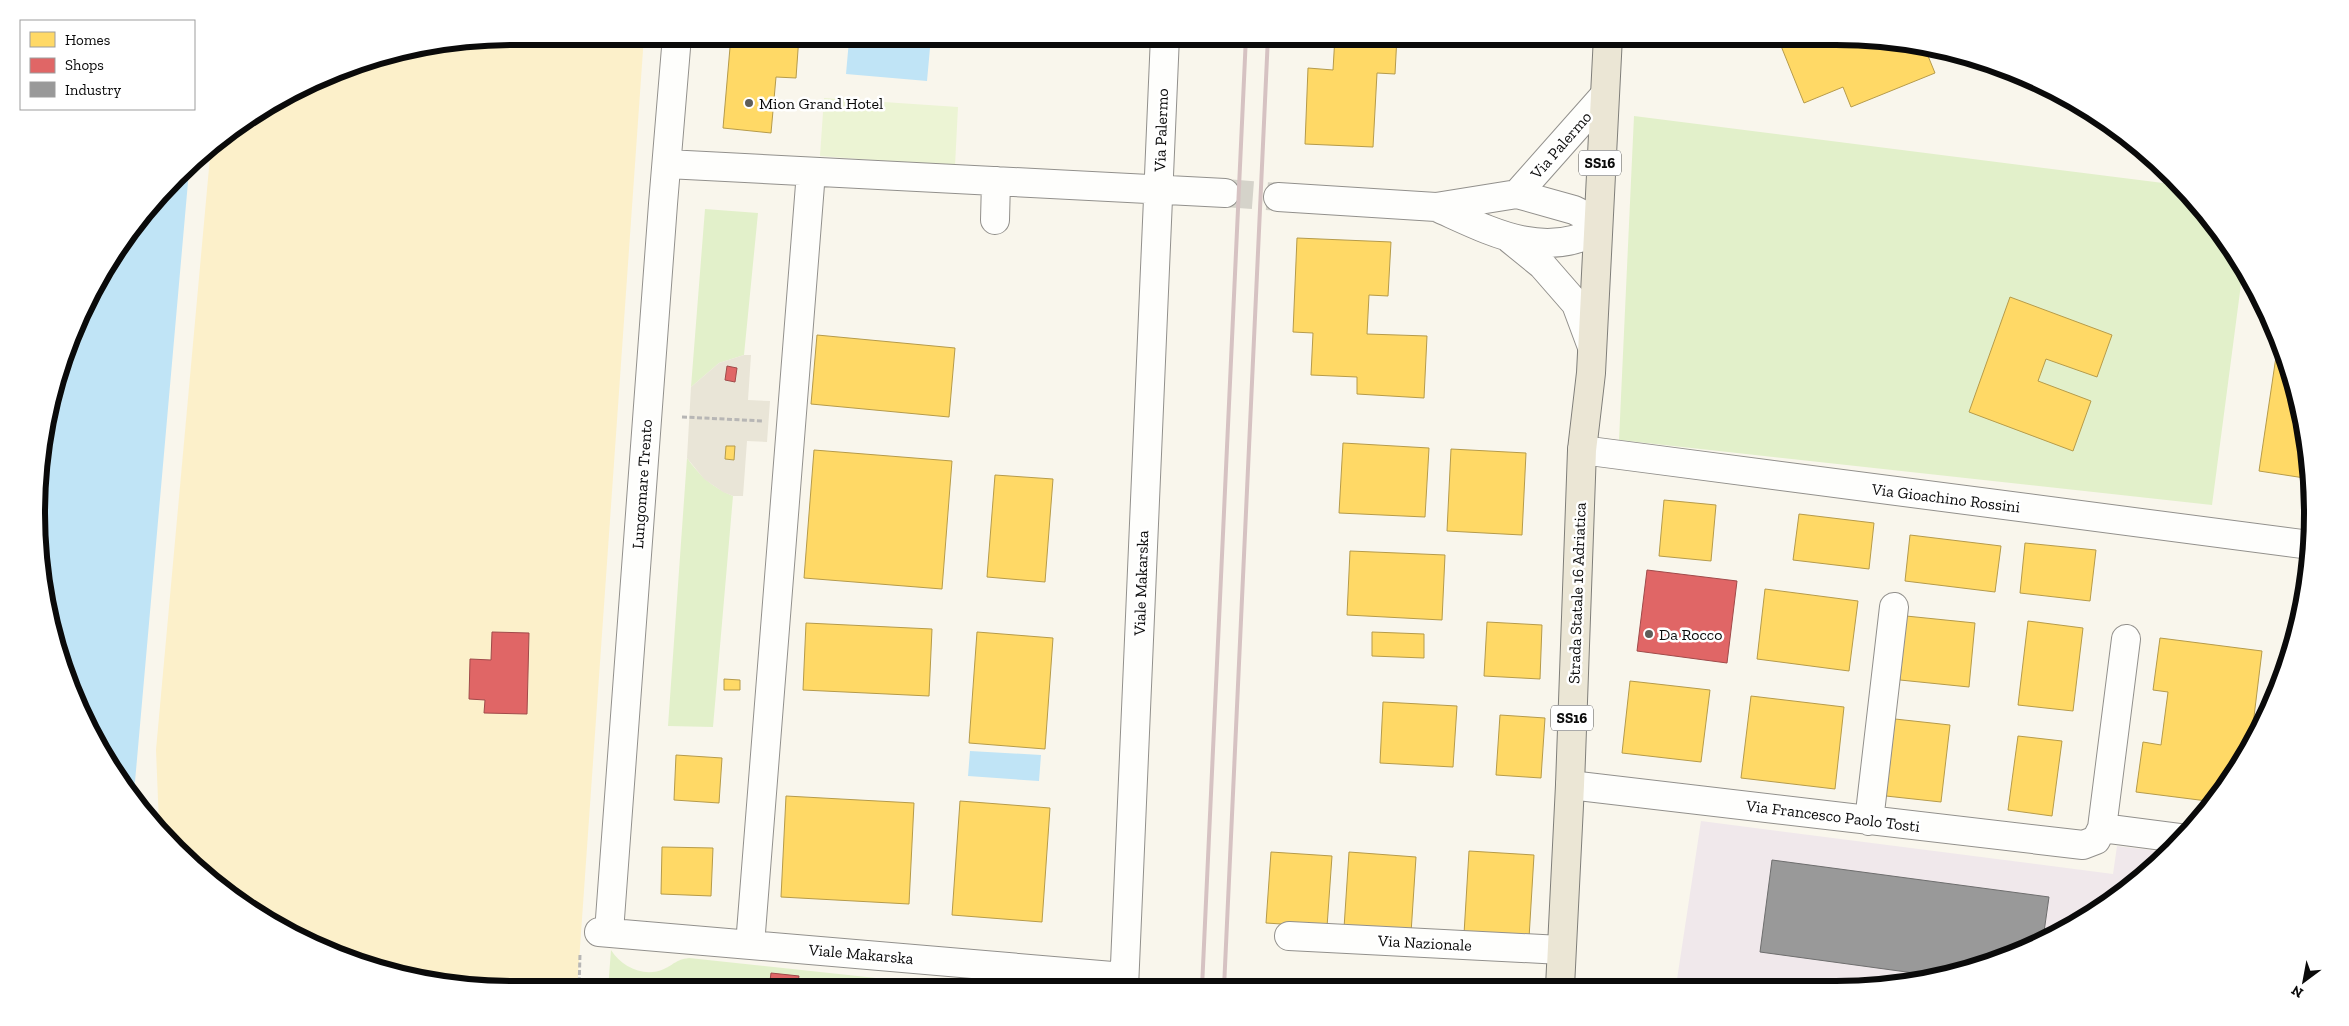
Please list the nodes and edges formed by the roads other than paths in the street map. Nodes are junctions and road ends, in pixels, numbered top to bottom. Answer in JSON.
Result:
{"nodes":[{"id":1,"x":677,"y":45,"type":"edge"},
{"id":2,"x":1165,"y":45,"type":"edge"},
{"id":3,"x":1607,"y":45,"type":"edge"},
{"id":4,"x":1603,"y":97,"type":"junction"},
{"id":5,"x":667,"y":164,"type":"junction"},
{"id":6,"x":811,"y":172,"type":"junction"},
{"id":7,"x":996,"y":181,"type":"junction"},
{"id":8,"x":1159,"y":188,"type":"junction"},
{"id":9,"x":1225,"y":193,"type":"tunnel mouth"},
{"id":10,"x":1517,"y":194,"type":"junction"},
{"id":11,"x":1278,"y":197,"type":"tunnel mouth"},
{"id":12,"x":1436,"y":207,"type":"junction"},
{"id":13,"x":995,"y":220,"type":"dead end"},
{"id":14,"x":1598,"y":230,"type":"junction"},
{"id":15,"x":1509,"y":238,"type":"junction"},
{"id":16,"x":1592,"y":346,"type":"junction"},
{"id":17,"x":1582,"y":450,"type":"junction"},
{"id":18,"x":2303,"y":544,"type":"edge"},
{"id":19,"x":1894,"y":607,"type":"dead end"},
{"id":20,"x":2126,"y":639,"type":"dead end"},
{"id":21,"x":1570,"y":785,"type":"junction"},
{"id":22,"x":1869,"y":821,"type":"junction"},
{"id":23,"x":2099,"y":834,"type":"junction"},
{"id":24,"x":2173,"y":838,"type":"edge"},
{"id":25,"x":604,"y":932,"type":"joint"},
{"id":26,"x":1289,"y":936,"type":"dead end"},
{"id":27,"x":750,"y":945,"type":"junction"},
{"id":28,"x":1561,"y":950,"type":"junction"},
{"id":29,"x":1114,"y":981,"type":"edge"},
{"id":30,"x":1124,"y":981,"type":"edge"},
{"id":31,"x":1560,"y":981,"type":"edge"}],
"edges":[{"from":1,"to":5,"type":"street","name":"Lungomare Trento"},
{"from":2,"to":8,"type":"street","name":"Via Palermo"},
{"from":3,"to":4,"type":"main road","number":"SS16"},
{"from":4,"to":10,"type":"street","name":"Via Palermo"},
{"from":4,"to":14,"type":"main road","number":"SS16"},
{"from":5,"to":6,"type":"street"},
{"from":5,"to":25,"type":"street","name":"Lungomare Trento"},
{"from":6,"to":7,"type":"street"},
{"from":6,"to":27,"type":"street"},
{"from":7,"to":8,"type":"street"},
{"from":7,"to":13,"type":"street"},
{"from":8,"to":9,"type":"street","name":"Via Palermo"},
{"from":8,"to":30,"type":"street","name":"Viale Makarska"},
{"from":10,"to":12,"type":"street","name":"Via Palermo"},
{"from":10,"to":14,"type":"street","name":"Via Palermo"},
{"from":11,"to":12,"type":"street","name":"Via Palermo"},
{"from":12,"to":15,"type":"street","name":"Via Palermo"},
{"from":14,"to":15,"type":"street","name":"Via Palermo"},
{"from":14,"to":16,"type":"main road","name":"Strada Statale 16 Adriatica","number":"SS16"},
{"from":15,"to":16,"type":"street","name":"Via Palermo"},
{"from":16,"to":17,"type":"main road","name":"Strada Statale 16 Adriatica","number":"SS16"},
{"from":17,"to":18,"type":"street","name":"Via Gioachino Rossini"},
{"from":17,"to":21,"type":"main road","name":"Strada Statale 16 Adriatica","number":"SS16"},
{"from":19,"to":22,"type":"street"},
{"from":20,"to":23,"type":"street"},
{"from":21,"to":22,"type":"street","name":"Via Francesco Paolo Tosti"},
{"from":21,"to":28,"type":"main road","name":"Strada Statale 16 Adriatica","number":"SS16"},
{"from":22,"to":23,"type":"street","name":"Via Francesco Paolo Tosti"},
{"from":23,"to":24,"type":"street","name":"Via Francesco Paolo Tosti"},
{"from":25,"to":27,"type":"street","name":"Viale Makarska"},
{"from":26,"to":28,"type":"street","name":"Via Nazionale"},
{"from":27,"to":29,"type":"street","name":"Viale Makarska"},
{"from":28,"to":31,"type":"main road","name":"Strada Statale 16 Adriatica","number":"SS16"}]}
